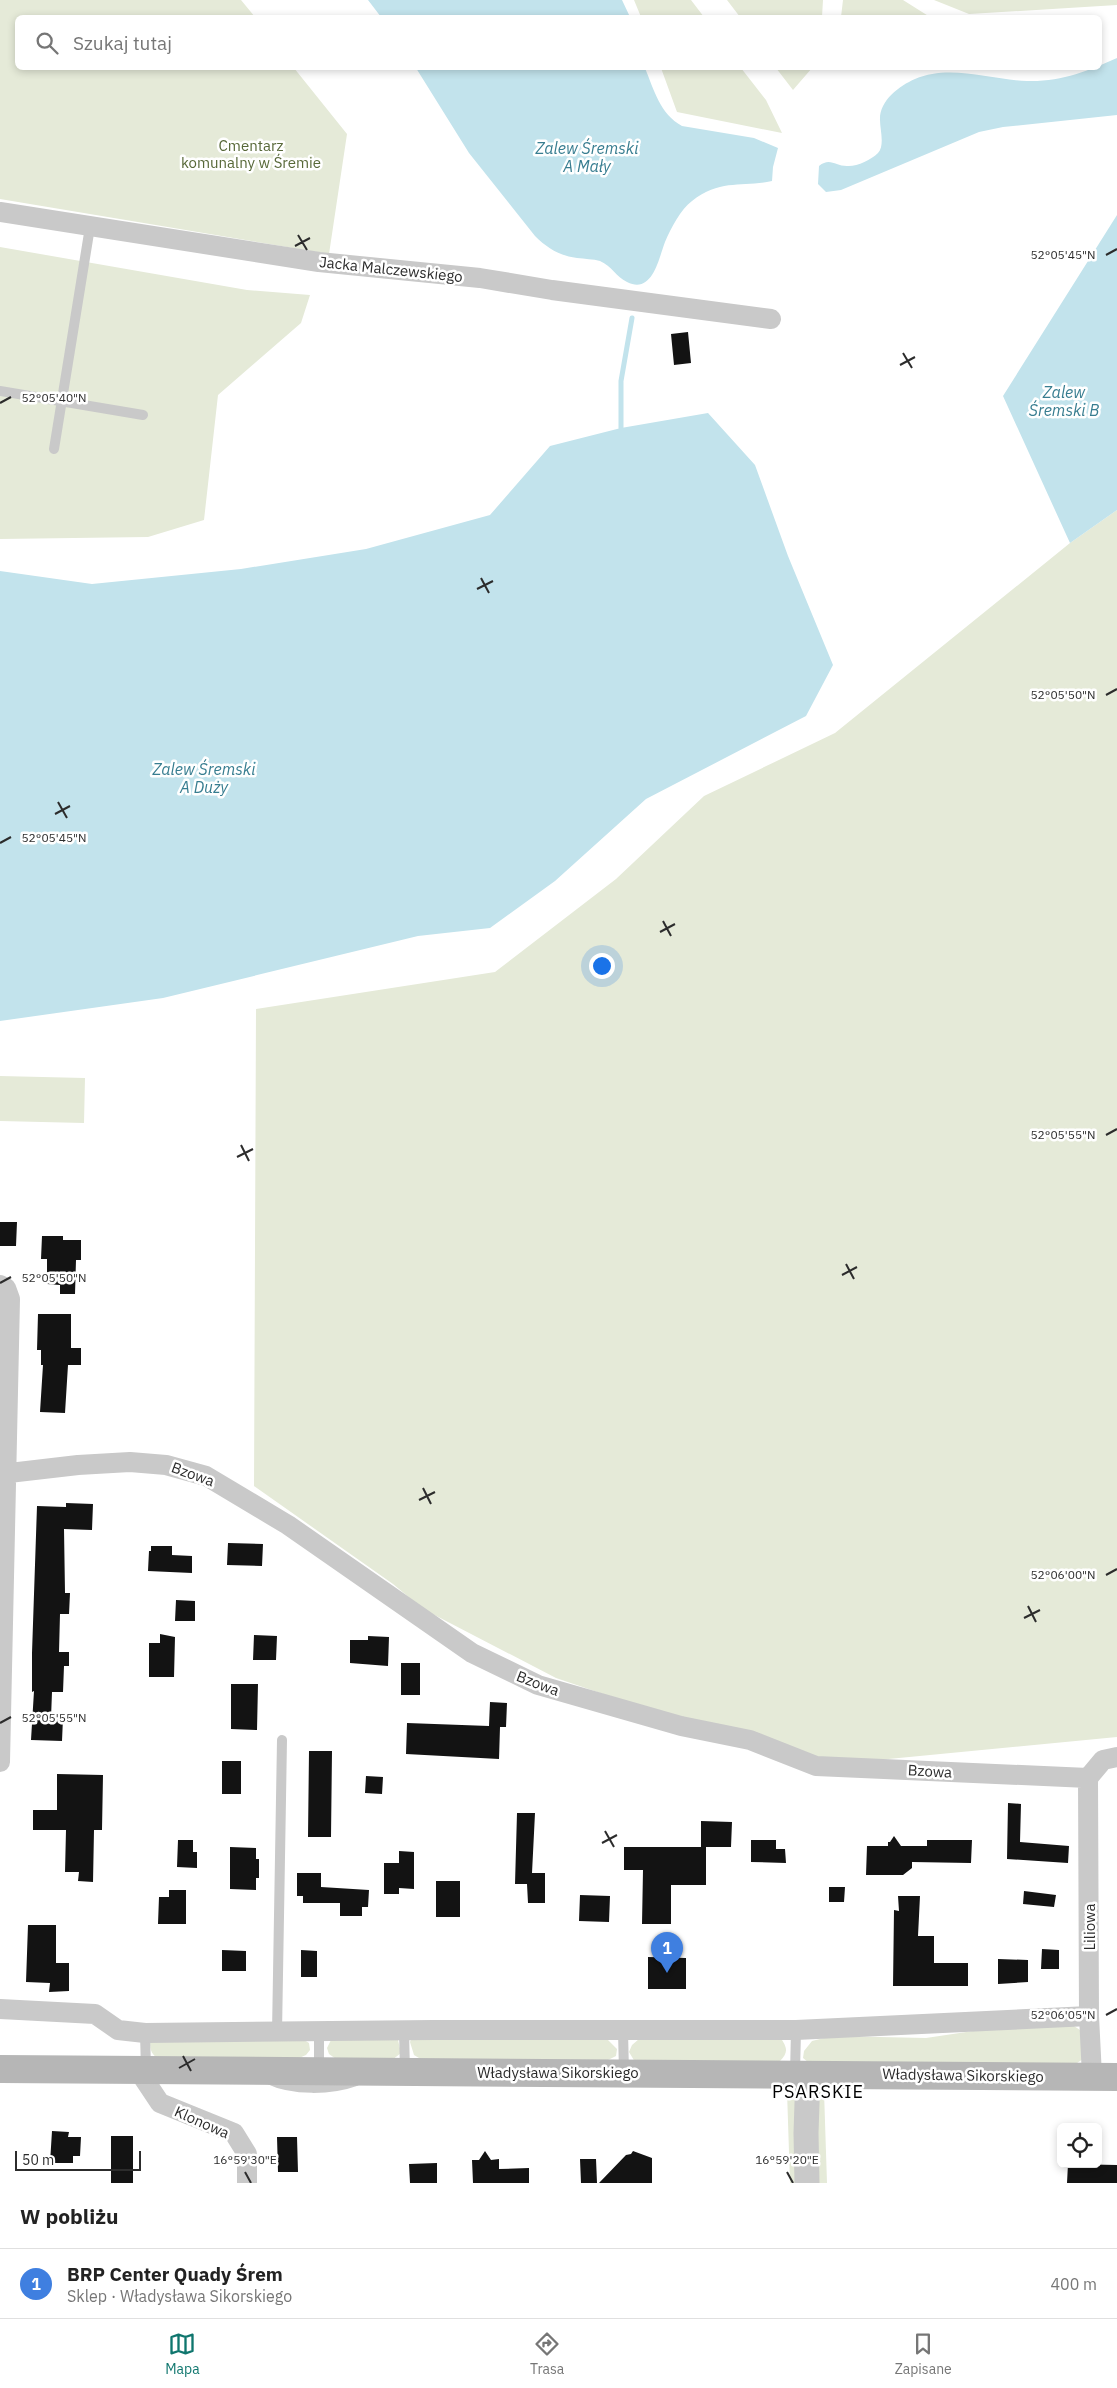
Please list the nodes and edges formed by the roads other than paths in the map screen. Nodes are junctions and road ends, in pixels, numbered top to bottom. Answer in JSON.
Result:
{"nodes":[{"id":1,"x":0,"y":212,"type":"edge"},
{"id":2,"x":90,"y":227,"type":"junction"},
{"id":3,"x":771,"y":319,"type":"dead end"},
{"id":4,"x":0,"y":391,"type":"edge"},
{"id":5,"x":61,"y":401,"type":"junction"},
{"id":6,"x":143,"y":416,"type":"dead end"},
{"id":7,"x":54,"y":449,"type":"dead end"},
{"id":8,"x":3,"y":1287,"type":"edge"},
{"id":9,"x":3,"y":1474,"type":"edge"},
{"id":10,"x":282,"y":1740,"type":"dead end"},
{"id":11,"x":1117,"y":1757,"type":"edge"},
{"id":12,"x":0,"y":1762,"type":"edge"},
{"id":13,"x":1088,"y":1778,"type":"junction"},
{"id":14,"x":0,"y":2009,"type":"edge"},
{"id":15,"x":1089,"y":2016,"type":"junction"},
{"id":16,"x":404,"y":2030,"type":"junction"},
{"id":17,"x":796,"y":2030,"type":"junction"},
{"id":18,"x":623,"y":2031,"type":"junction"},
{"id":19,"x":319,"y":2032,"type":"junction"},
{"id":20,"x":145,"y":2033,"type":"junction"},
{"id":21,"x":277,"y":2033,"type":"junction"},
{"id":22,"x":0,"y":2069,"type":"edge"},
{"id":23,"x":142,"y":2070,"type":"junction"},
{"id":24,"x":249,"y":2070,"type":"junction"},
{"id":25,"x":319,"y":2070,"type":"junction"},
{"id":26,"x":395,"y":2072,"type":"junction"},
{"id":27,"x":624,"y":2073,"type":"junction"},
{"id":28,"x":802,"y":2074,"type":"junction"},
{"id":29,"x":1105,"y":2076,"type":"edge"},
{"id":30,"x":247,"y":2183,"type":"edge"},
{"id":31,"x":807,"y":2183,"type":"edge"}],
"edges":[{"from":1,"to":2,"type":"street","name":"Jacka Malczewskiego"},
{"from":2,"to":3,"type":"street","name":"Jacka Malczewskiego"},
{"from":2,"to":5,"type":"lane"},
{"from":4,"to":5,"type":"lane"},
{"from":5,"to":6,"type":"lane"},
{"from":5,"to":7,"type":"lane"},
{"from":8,"to":9,"type":"street"},
{"from":9,"to":12,"type":"street"},
{"from":9,"to":13,"type":"street","name":"Bzowa"},
{"from":10,"to":21,"type":"lane"},
{"from":11,"to":13,"type":"street"},
{"from":13,"to":15,"type":"street","name":"Liliowa"},
{"from":14,"to":20,"type":"street"},
{"from":15,"to":17,"type":"street"},
{"from":15,"to":29,"type":"street","name":"Liliowa"},
{"from":16,"to":18,"type":"street"},
{"from":16,"to":19,"type":"street"},
{"from":16,"to":26,"type":"lane"},
{"from":17,"to":18,"type":"street"},
{"from":17,"to":28,"type":"lane"},
{"from":18,"to":27,"type":"lane"},
{"from":19,"to":21,"type":"street"},
{"from":19,"to":25,"type":"lane"},
{"from":20,"to":21,"type":"street"},
{"from":20,"to":23,"type":"lane"},
{"from":22,"to":23,"type":"main road","name":"Władysława Sikorskiego"},
{"from":23,"to":24,"type":"main road","name":"Władysława Sikorskiego"},
{"from":23,"to":30,"type":"street","name":"Klonowa"},
{"from":24,"to":25,"type":"main road","name":"Władysława Sikorskiego"},
{"from":24,"to":26,"type":"lane"},
{"from":25,"to":26,"type":"main road","name":"Władysława Sikorskiego"},
{"from":26,"to":27,"type":"main road","name":"Władysława Sikorskiego"},
{"from":27,"to":28,"type":"main road","name":"Władysława Sikorskiego"},
{"from":28,"to":29,"type":"main road","name":"Władysława Sikorskiego"},
{"from":28,"to":31,"type":"street"}]}
